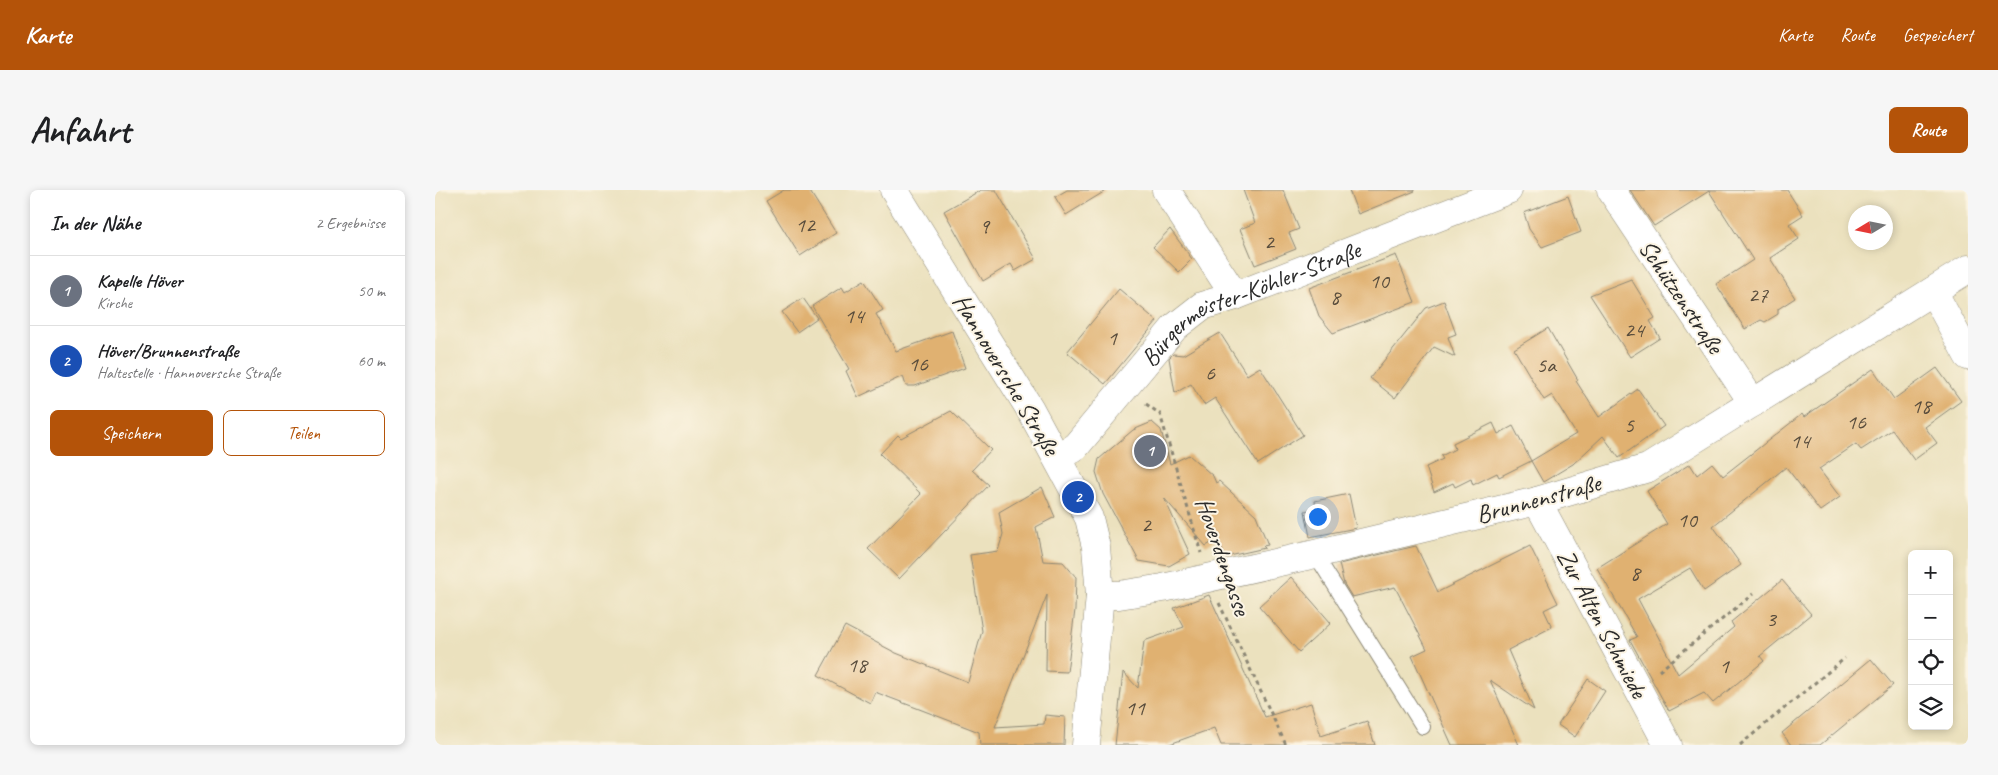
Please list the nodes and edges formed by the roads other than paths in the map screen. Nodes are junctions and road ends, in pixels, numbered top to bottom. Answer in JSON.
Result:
{"nodes":[{"id":1,"x":894,"y":190,"type":"edge"},
{"id":2,"x":1167,"y":190,"type":"edge"},
{"id":3,"x":1509,"y":190,"type":"edge"},
{"id":4,"x":1611,"y":190,"type":"edge"},
{"id":5,"x":1968,"y":269,"type":"edge"},
{"id":6,"x":1933,"y":291,"type":"junction"},
{"id":7,"x":1235,"y":296,"type":"junction"},
{"id":8,"x":1968,"y":356,"type":"edge"},
{"id":9,"x":1753,"y":403,"type":"junction"},
{"id":10,"x":1058,"y":458,"type":"junction"},
{"id":11,"x":1537,"y":500,"type":"junction"},
{"id":12,"x":1315,"y":554,"type":"junction"},
{"id":13,"x":1100,"y":594,"type":"junction"},
{"id":14,"x":1423,"y":727,"type":"dead end"},
{"id":15,"x":1086,"y":745,"type":"edge"},
{"id":16,"x":1669,"y":745,"type":"edge"}],
"edges":[{"from":1,"to":10,"type":"street","name":"Hannoversche Straße"},
{"from":2,"to":7,"type":"street"},
{"from":3,"to":7,"type":"street","name":"Bürgermeister-Köhler-Straße"},
{"from":4,"to":9,"type":"street","name":"Schützenstraße"},
{"from":5,"to":6,"type":"street","name":"Brunnenstraße"},
{"from":6,"to":8,"type":"street"},
{"from":6,"to":9,"type":"street","name":"Brunnenstraße"},
{"from":7,"to":10,"type":"street","name":"Bürgermeister-Köhler-Straße"},
{"from":9,"to":11,"type":"street","name":"Brunnenstraße"},
{"from":10,"to":13,"type":"street","name":"Hannoversche Straße"},
{"from":11,"to":12,"type":"street","name":"Brunnenstraße"},
{"from":11,"to":16,"type":"street","name":"Zur Alten Schmiede"},
{"from":12,"to":13,"type":"street","name":"Brunnenstraße"},
{"from":12,"to":14,"type":"lane"},
{"from":13,"to":15,"type":"street","name":"Hannoversche Straße"}]}
